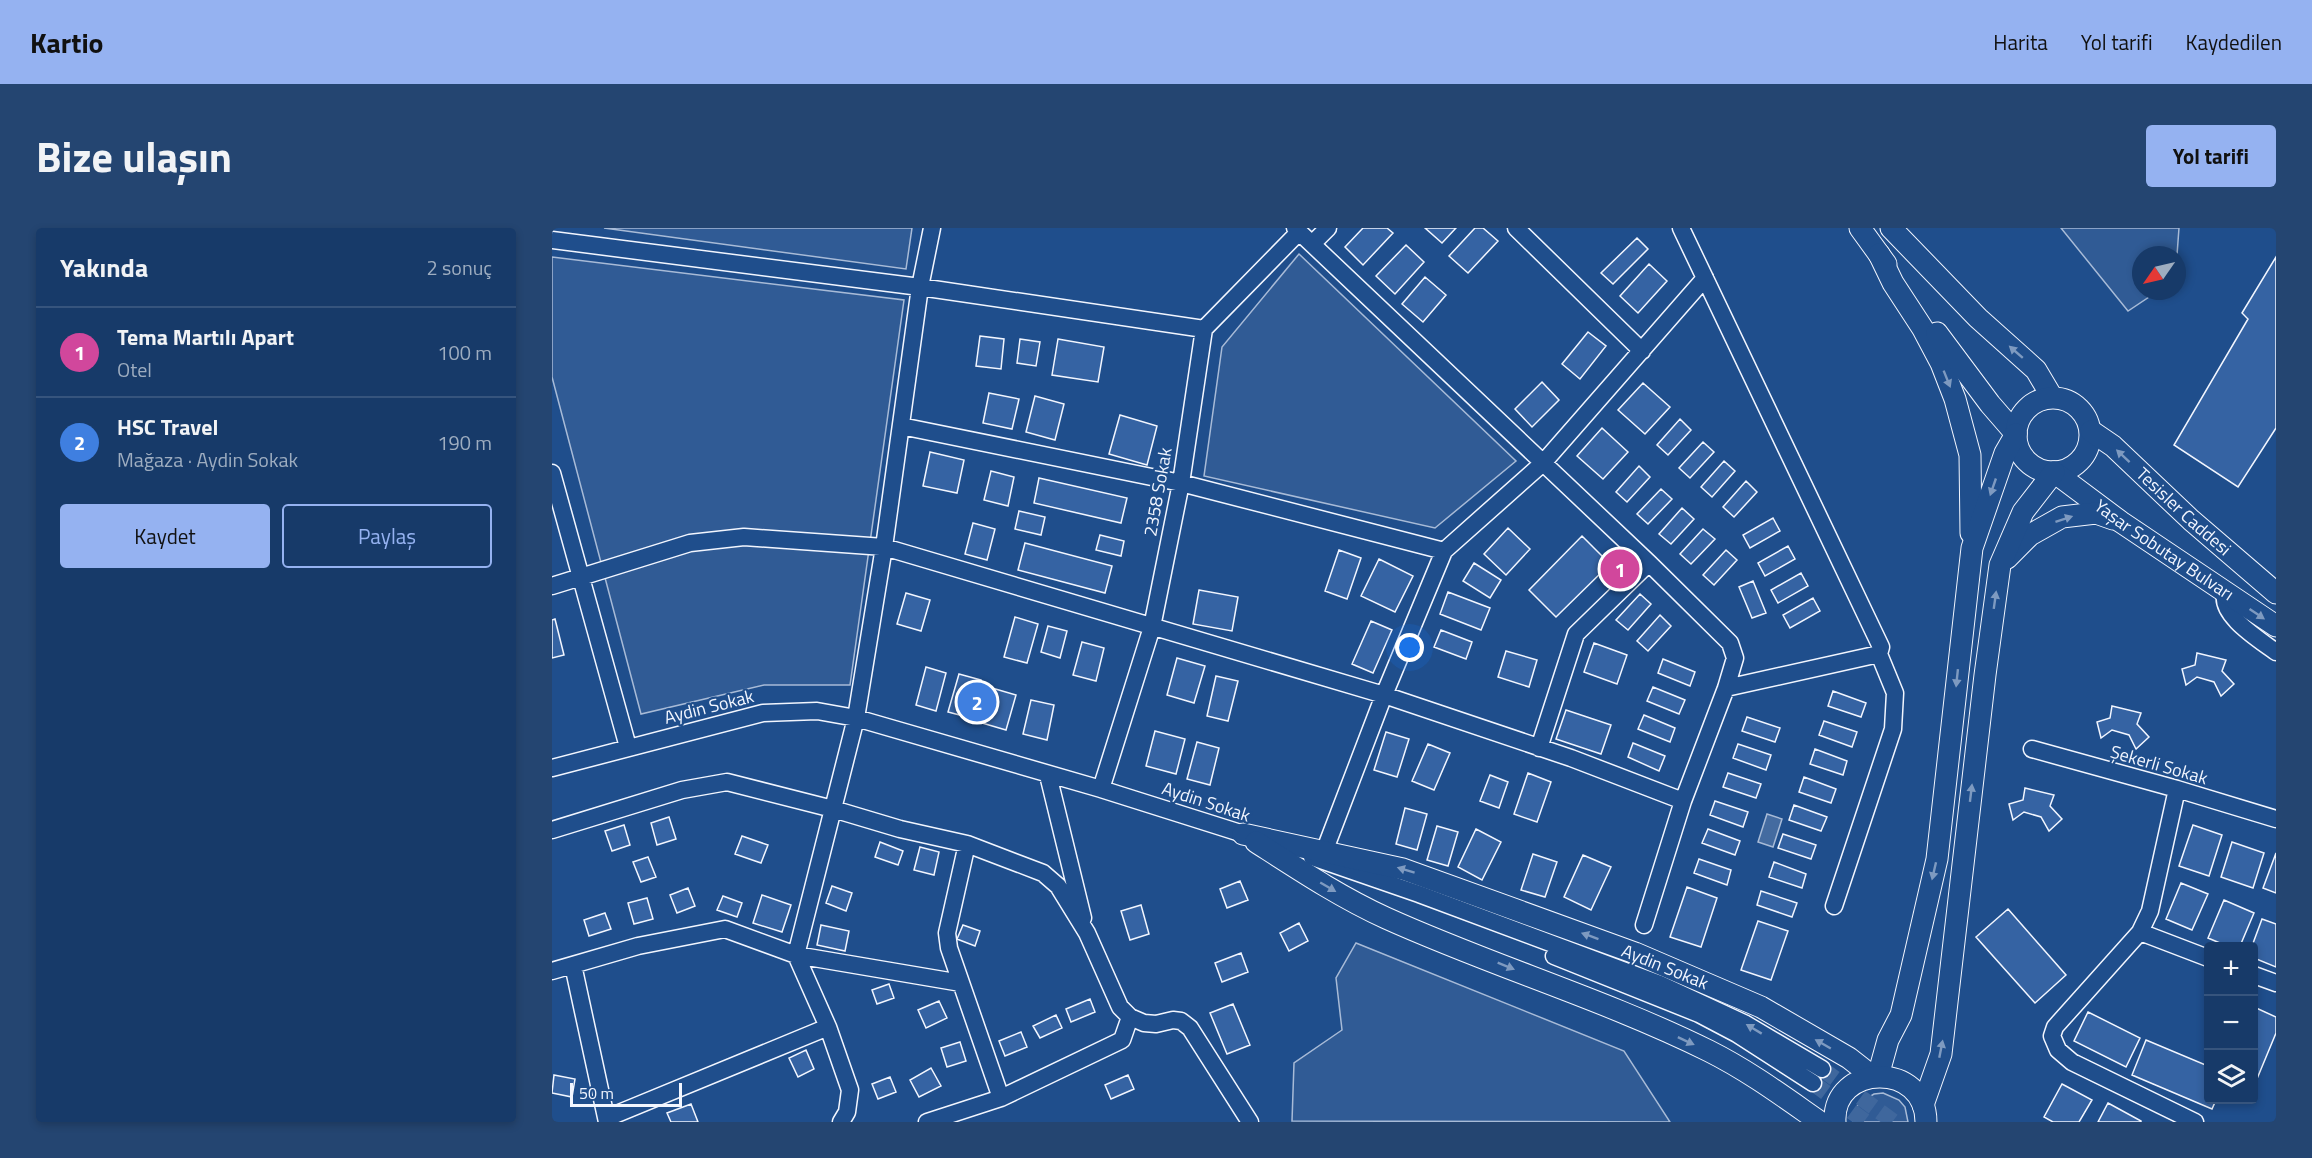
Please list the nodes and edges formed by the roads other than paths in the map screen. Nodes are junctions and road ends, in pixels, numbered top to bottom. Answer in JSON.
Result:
{"nodes":[{"id":1,"x":932,"y":228,"type":"edge"},
{"id":2,"x":1328,"y":228,"type":"edge"},
{"id":3,"x":1516,"y":228,"type":"edge"},
{"id":4,"x":1682,"y":228,"type":"edge"},
{"id":5,"x":1860,"y":228,"type":"edge"},
{"id":6,"x":1892,"y":228,"type":"edge"},
{"id":7,"x":1297,"y":230,"type":"edge"},
{"id":8,"x":552,"y":240,"type":"edge"},
{"id":9,"x":1312,"y":244,"type":"junction"},
{"id":10,"x":1879,"y":254,"type":"junction"},
{"id":11,"x":1705,"y":278,"type":"junction"},
{"id":12,"x":920,"y":287,"type":"junction"},
{"id":13,"x":1204,"y":329,"type":"junction"},
{"id":14,"x":1642,"y":351,"type":"junction"},
{"id":15,"x":2052,"y":397,"type":"junction"},
{"id":16,"x":901,"y":426,"type":"junction"},
{"id":17,"x":2091,"y":431,"type":"junction"},
{"id":18,"x":2016,"y":434,"type":"junction"},
{"id":19,"x":1543,"y":463,"type":"junction"},
{"id":20,"x":2054,"y":472,"type":"junction"},
{"id":21,"x":552,"y":473,"type":"edge"},
{"id":22,"x":1181,"y":483,"type":"junction"},
{"id":23,"x":2121,"y":522,"type":"junction"},
{"id":24,"x":884,"y":547,"type":"junction"},
{"id":25,"x":1972,"y":548,"type":"junction"},
{"id":26,"x":1444,"y":551,"type":"junction"},
{"id":27,"x":1649,"y":563,"type":"junction"},
{"id":28,"x":2000,"y":565,"type":"junction"},
{"id":29,"x":581,"y":578,"type":"junction"},
{"id":30,"x":552,"y":586,"type":"edge"},
{"id":31,"x":2226,"y":592,"type":"junction"},
{"id":32,"x":2276,"y":593,"type":"edge"},
{"id":33,"x":2276,"y":626,"type":"edge"},
{"id":34,"x":1152,"y":627,"type":"junction"},
{"id":35,"x":2276,"y":652,"type":"edge"},
{"id":36,"x":1879,"y":654,"type":"junction"},
{"id":37,"x":1726,"y":688,"type":"junction"},
{"id":38,"x":1384,"y":695,"type":"junction"},
{"id":39,"x":856,"y":718,"type":"junction"},
{"id":40,"x":628,"y":747,"type":"junction"},
{"id":41,"x":1539,"y":748,"type":"junction"},
{"id":42,"x":2032,"y":749,"type":"dead end"},
{"id":43,"x":552,"y":768,"type":"edge"},
{"id":44,"x":1048,"y":775,"type":"junction"},
{"id":45,"x":1101,"y":789,"type":"junction"},
{"id":46,"x":2176,"y":789,"type":"junction"},
{"id":47,"x":1683,"y":801,"type":"junction"},
{"id":48,"x":833,"y":809,"type":"junction"},
{"id":49,"x":2276,"y":819,"type":"edge"},
{"id":50,"x":552,"y":830,"type":"edge"},
{"id":51,"x":1243,"y":834,"type":"junction"},
{"id":52,"x":967,"y":844,"type":"junction"},
{"id":53,"x":1324,"y":852,"type":"junction"},
{"id":54,"x":1834,"y":906,"type":"dead end"},
{"id":55,"x":1644,"y":925,"type":"dead end"},
{"id":56,"x":2140,"y":932,"type":"junction"},
{"id":57,"x":1087,"y":933,"type":"junction"},
{"id":58,"x":796,"y":955,"type":"junction"},
{"id":59,"x":2204,"y":956,"type":"edge"},
{"id":60,"x":573,"y":965,"type":"junction"},
{"id":61,"x":552,"y":970,"type":"edge"},
{"id":62,"x":2258,"y":977,"type":"edge"},
{"id":63,"x":961,"y":983,"type":"junction"},
{"id":64,"x":2276,"y":983,"type":"edge"},
{"id":65,"x":1130,"y":1017,"type":"junction"},
{"id":66,"x":828,"y":1027,"type":"junction"},
{"id":67,"x":1817,"y":1076,"type":"tunnel mouth"},
{"id":68,"x":1875,"y":1076,"type":"junction"},
{"id":69,"x":1772,"y":1087,"type":"junction"},
{"id":70,"x":1001,"y":1098,"type":"junction"},
{"id":71,"x":1926,"y":1117,"type":"edge"},
{"id":72,"x":607,"y":1120,"type":"edge"},
{"id":73,"x":841,"y":1122,"type":"edge"},
{"id":74,"x":927,"y":1122,"type":"edge"},
{"id":75,"x":1250,"y":1122,"type":"edge"},
{"id":76,"x":1792,"y":1122,"type":"edge"},
{"id":77,"x":1820,"y":1122,"type":"edge"},
{"id":78,"x":1835,"y":1122,"type":"edge"},
{"id":79,"x":2195,"y":1122,"type":"edge"}],
"edges":[{"from":1,"to":12,"type":"street"},
{"from":2,"to":9,"type":"street"},
{"from":3,"to":14,"type":"street"},
{"from":4,"to":11,"type":"street"},
{"from":5,"to":10,"type":"main road"},
{"from":15,"to":6,"type":"main road","one_way":true},
{"from":7,"to":9,"type":"street"},
{"from":7,"to":13,"type":"street"},
{"from":8,"to":12,"type":"street"},
{"from":9,"to":19,"type":"street"},
{"from":10,"to":18,"type":"main road"},
{"from":10,"to":25,"type":"main road","one_way":true},
{"from":11,"to":14,"type":"street"},
{"from":11,"to":36,"type":"street"},
{"from":12,"to":13,"type":"street"},
{"from":12,"to":16,"type":"street"},
{"from":13,"to":22,"type":"street","name":"2358 Sokak"},
{"from":14,"to":19,"type":"street"},
{"from":15,"to":17,"type":"main road"},
{"from":15,"to":18,"type":"main road"},
{"from":16,"to":22,"type":"street"},
{"from":16,"to":24,"type":"street"},
{"from":17,"to":20,"type":"main road"},
{"from":32,"to":17,"type":"main road","name":"Tesisler Caddesi","one_way":true},
{"from":18,"to":20,"type":"main road"},
{"from":18,"to":25,"type":"main road","one_way":true},
{"from":19,"to":26,"type":"street"},
{"from":19,"to":27,"type":"street"},
{"from":20,"to":23,"type":"main road","name":"Yaşar Sobutay Bulvarı"},
{"from":20,"to":28,"type":"main road"},
{"from":21,"to":29,"type":"street"},
{"from":22,"to":26,"type":"street"},
{"from":22,"to":34,"type":"street","name":"2358 Sokak"},
{"from":28,"to":23,"type":"main road","one_way":true},
{"from":23,"to":31,"type":"main road","name":"Yaşar Sobutay Bulvarı"},
{"from":24,"to":29,"type":"street"},
{"from":24,"to":34,"type":"street"},
{"from":24,"to":39,"type":"street"},
{"from":25,"to":68,"type":"main road","one_way":true},
{"from":26,"to":38,"type":"street"},
{"from":27,"to":37,"type":"street"},
{"from":27,"to":41,"type":"street"},
{"from":71,"to":28,"type":"main road","one_way":true},
{"from":29,"to":30,"type":"street"},
{"from":29,"to":40,"type":"street"},
{"from":31,"to":33,"type":"main road","name":"Yaşar Sobutay Bulvarı","one_way":true},
{"from":31,"to":35,"type":"street"},
{"from":34,"to":38,"type":"street"},
{"from":34,"to":45,"type":"street","name":"2358 Sokak"},
{"from":36,"to":37,"type":"street"},
{"from":36,"to":54,"type":"street"},
{"from":37,"to":47,"type":"street"},
{"from":38,"to":41,"type":"street"},
{"from":38,"to":53,"type":"street"},
{"from":39,"to":40,"type":"street","name":"Aydin Sokak"},
{"from":39,"to":44,"type":"street","name":"Aydin Sokak"},
{"from":39,"to":48,"type":"street"},
{"from":40,"to":43,"type":"street","name":"Aydin Sokak"},
{"from":41,"to":47,"type":"street"},
{"from":42,"to":46,"type":"street","name":"Şekerli Sokak"},
{"from":44,"to":45,"type":"street","name":"Aydin Sokak"},
{"from":44,"to":57,"type":"street"},
{"from":45,"to":51,"type":"street","name":"Aydin Sokak"},
{"from":46,"to":49,"type":"street","name":"Şekerli Sokak"},
{"from":46,"to":56,"type":"street"},
{"from":47,"to":55,"type":"street"},
{"from":48,"to":50,"type":"street"},
{"from":48,"to":52,"type":"street"},
{"from":48,"to":58,"type":"street"},
{"from":51,"to":53,"type":"main road"},
{"from":51,"to":67,"type":"street","name":"Aydin Sokak"},
{"from":51,"to":69,"type":"main road","one_way":true},
{"from":52,"to":57,"type":"street"},
{"from":52,"to":63,"type":"street"},
{"from":68,"to":53,"type":"main road","one_way":true},
{"from":56,"to":59,"type":"street"},
{"from":56,"to":79,"type":"street"},
{"from":57,"to":65,"type":"street"},
{"from":58,"to":60,"type":"street"},
{"from":58,"to":63,"type":"street"},
{"from":58,"to":66,"type":"street"},
{"from":60,"to":61,"type":"street"},
{"from":60,"to":72,"type":"street"},
{"from":62,"to":64,"type":"street"},
{"from":63,"to":70,"type":"street"},
{"from":65,"to":70,"type":"street"},
{"from":65,"to":75,"type":"street"},
{"from":66,"to":72,"type":"street"},
{"from":66,"to":73,"type":"street"},
{"from":68,"to":71,"type":"main road"},
{"from":68,"to":78,"type":"main road"},
{"from":69,"to":76,"type":"main road"},
{"from":69,"to":77,"type":"main road"},
{"from":70,"to":74,"type":"street"}]}
